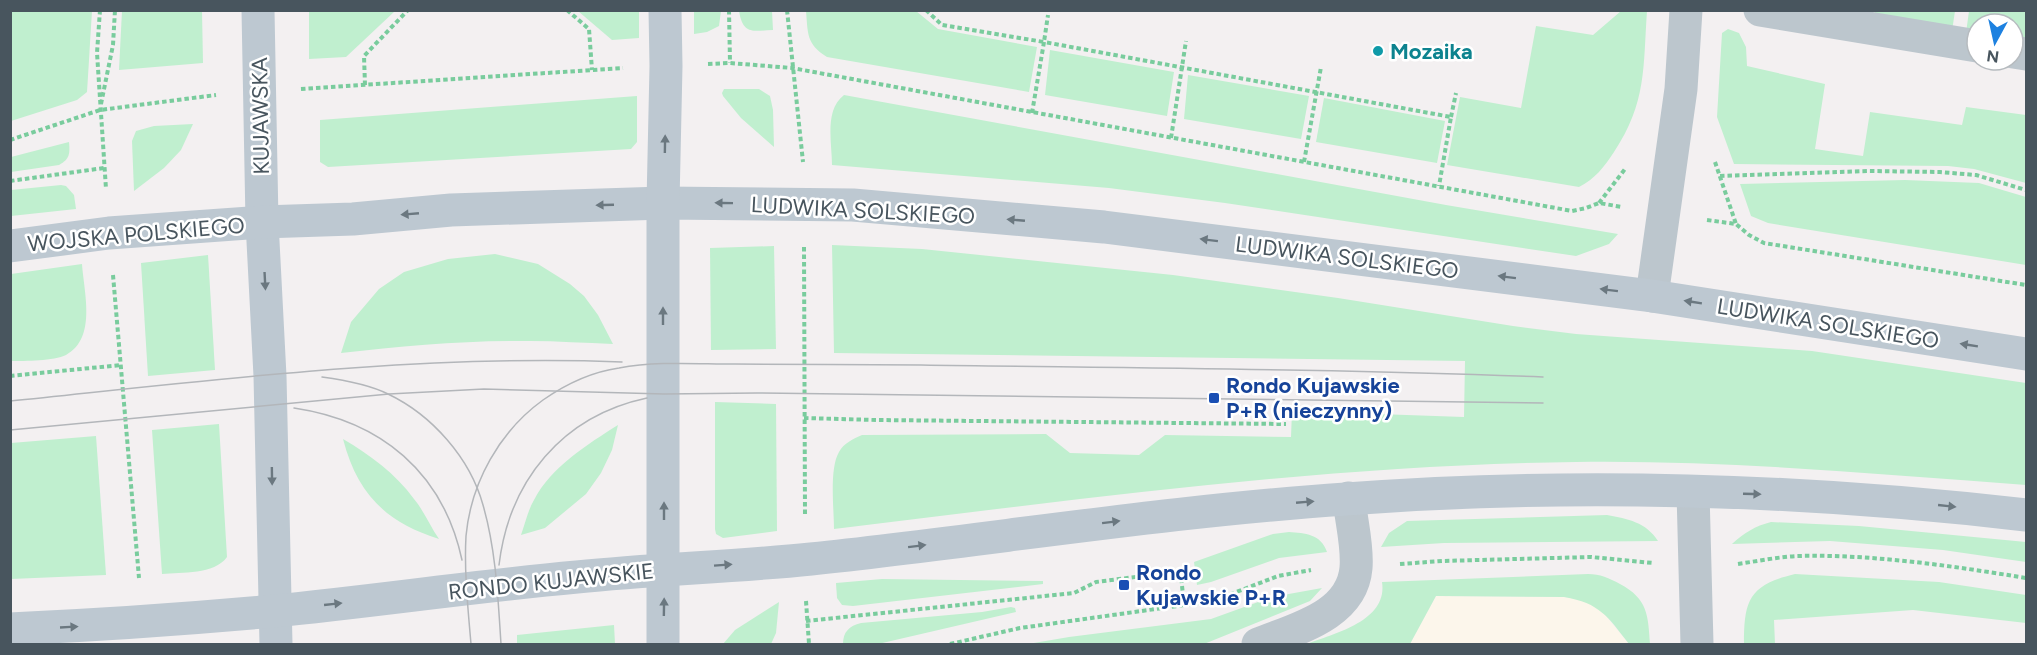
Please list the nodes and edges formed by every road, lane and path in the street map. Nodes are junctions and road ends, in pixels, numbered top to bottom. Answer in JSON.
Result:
{"nodes":[{"id":1,"x":100,"y":10,"type":"edge"},
{"id":2,"x":115,"y":10,"type":"edge"},
{"id":3,"x":258,"y":10,"type":"edge"},
{"id":4,"x":408,"y":10,"type":"edge"},
{"id":5,"x":567,"y":10,"type":"edge"},
{"id":6,"x":665,"y":10,"type":"edge"},
{"id":7,"x":729,"y":10,"type":"edge"},
{"id":8,"x":787,"y":10,"type":"edge"},
{"id":9,"x":926,"y":10,"type":"edge"},
{"id":10,"x":1686,"y":10,"type":"edge"},
{"id":11,"x":1760,"y":10,"type":"edge"},
{"id":12,"x":1048,"y":15,"type":"dead end"},
{"id":13,"x":1186,"y":41,"type":"dead end"},
{"id":14,"x":1044,"y":42,"type":"junction"},
{"id":15,"x":1965,"y":44,"type":"edge"},
{"id":16,"x":730,"y":63,"type":"junction"},
{"id":17,"x":700,"y":64,"type":"dead end"},
{"id":18,"x":1321,"y":67,"type":"dead end"},
{"id":19,"x":630,"y":68,"type":"dead end"},
{"id":20,"x":1181,"y":68,"type":"junction"},
{"id":21,"x":792,"y":69,"type":"junction"},
{"id":22,"x":592,"y":70,"type":"junction"},
{"id":23,"x":365,"y":85,"type":"junction"},
{"id":24,"x":312,"y":88,"type":"dead end"},
{"id":25,"x":1316,"y":92,"type":"junction"},
{"id":26,"x":1456,"y":93,"type":"dead end"},
{"id":27,"x":204,"y":96,"type":"dead end"},
{"id":28,"x":100,"y":110,"type":"junction"},
{"id":29,"x":1032,"y":113,"type":"junction"},
{"id":30,"x":1451,"y":117,"type":"junction"},
{"id":31,"x":1171,"y":138,"type":"junction"},
{"id":32,"x":10,"y":140,"type":"edge"},
{"id":33,"x":1714,"y":156,"type":"dead end"},
{"id":34,"x":803,"y":161,"type":"dead end"},
{"id":35,"x":1304,"y":162,"type":"junction"},
{"id":36,"x":104,"y":168,"type":"junction"},
{"id":37,"x":1626,"y":168,"type":"dead end"},
{"id":38,"x":1720,"y":176,"type":"junction"},
{"id":39,"x":10,"y":181,"type":"edge"},
{"id":40,"x":1439,"y":186,"type":"junction"},
{"id":41,"x":2026,"y":190,"type":"edge"},
{"id":42,"x":106,"y":197,"type":"dead end"},
{"id":43,"x":663,"y":203,"type":"junction"},
{"id":44,"x":1599,"y":203,"type":"junction"},
{"id":45,"x":1628,"y":208,"type":"dead end"},
{"id":46,"x":1705,"y":220,"type":"dead end"},
{"id":47,"x":262,"y":222,"type":"junction"},
{"id":48,"x":1736,"y":224,"type":"junction"},
{"id":49,"x":804,"y":243,"type":"dead end"},
{"id":50,"x":10,"y":246,"type":"edge"},
{"id":51,"x":113,"y":271,"type":"dead end"},
{"id":52,"x":2026,"y":285,"type":"edge"},
{"id":53,"x":1652,"y":296,"type":"junction"},
{"id":54,"x":2026,"y":354,"type":"edge"},
{"id":55,"x":121,"y":365,"type":"junction"},
{"id":56,"x":10,"y":376,"type":"edge"},
{"id":57,"x":804,"y":418,"type":"junction"},
{"id":58,"x":1286,"y":424,"type":"dead end"},
{"id":59,"x":1694,"y":492,"type":"junction"},
{"id":60,"x":1349,"y":498,"type":"junction"},
{"id":61,"x":2026,"y":514,"type":"edge"},
{"id":62,"x":805,"y":521,"type":"dead end"},
{"id":63,"x":1660,"y":563,"type":"dead end"},
{"id":64,"x":1390,"y":564,"type":"dead end"},
{"id":65,"x":1736,"y":564,"type":"dead end"},
{"id":66,"x":1323,"y":568,"type":"dead end"},
{"id":67,"x":665,"y":570,"type":"junction"},
{"id":68,"x":139,"y":577,"type":"dead end"},
{"id":69,"x":2026,"y":578,"type":"edge"},
{"id":70,"x":806,"y":598,"type":"dead end"},
{"id":71,"x":1184,"y":605,"type":"junction"},
{"id":72,"x":275,"y":611,"type":"junction"},
{"id":73,"x":806,"y":621,"type":"junction"},
{"id":74,"x":10,"y":629,"type":"edge"},
{"id":75,"x":276,"y":645,"type":"edge"},
{"id":76,"x":663,"y":645,"type":"edge"},
{"id":77,"x":809,"y":645,"type":"edge"},
{"id":78,"x":950,"y":645,"type":"edge"},
{"id":79,"x":1258,"y":645,"type":"edge"},
{"id":80,"x":1697,"y":645,"type":"edge"}],
"edges":[{"from":1,"to":28,"type":"path"},
{"from":2,"to":28,"type":"path"},
{"from":3,"to":47,"type":"street","name":"KUJAWSKA"},
{"from":4,"to":23,"type":"path"},
{"from":5,"to":22,"type":"path"},
{"from":43,"to":6,"type":"street","one_way":true},
{"from":7,"to":16,"type":"path"},
{"from":8,"to":21,"type":"path"},
{"from":9,"to":14,"type":"path"},
{"from":10,"to":53,"type":"street"},
{"from":11,"to":15,"type":"street"},
{"from":12,"to":14,"type":"path"},
{"from":13,"to":20,"type":"path"},
{"from":14,"to":20,"type":"path"},
{"from":14,"to":29,"type":"path"},
{"from":16,"to":17,"type":"path"},
{"from":16,"to":21,"type":"path"},
{"from":18,"to":25,"type":"path"},
{"from":19,"to":22,"type":"path"},
{"from":20,"to":25,"type":"path"},
{"from":20,"to":31,"type":"path"},
{"from":21,"to":29,"type":"path"},
{"from":21,"to":34,"type":"path"},
{"from":22,"to":23,"type":"path"},
{"from":23,"to":24,"type":"path"},
{"from":25,"to":30,"type":"path"},
{"from":25,"to":35,"type":"path"},
{"from":26,"to":30,"type":"path"},
{"from":27,"to":28,"type":"path"},
{"from":28,"to":32,"type":"path"},
{"from":28,"to":36,"type":"path"},
{"from":29,"to":31,"type":"path"},
{"from":30,"to":40,"type":"path"},
{"from":31,"to":35,"type":"path"},
{"from":33,"to":38,"type":"path"},
{"from":35,"to":40,"type":"path"},
{"from":36,"to":39,"type":"path"},
{"from":36,"to":42,"type":"path"},
{"from":37,"to":44,"type":"path"},
{"from":38,"to":41,"type":"path"},
{"from":38,"to":48,"type":"path"},
{"from":40,"to":44,"type":"path"},
{"from":43,"to":47,"type":"street","one_way":true},
{"from":53,"to":43,"type":"street","name":"LUDWIKA SOLSKIEGO","one_way":true},
{"from":67,"to":43,"type":"street","name":"RONDO KUJAWSKIE","one_way":true},
{"from":44,"to":45,"type":"path"},
{"from":46,"to":48,"type":"path"},
{"from":47,"to":50,"type":"street","name":"WOJSKA POLSKIEGO"},
{"from":47,"to":72,"type":"street","one_way":true},
{"from":48,"to":52,"type":"path"},
{"from":49,"to":57,"type":"path"},
{"from":51,"to":55,"type":"path"},
{"from":54,"to":53,"type":"street","name":"LUDWIKA SOLSKIEGO","one_way":true},
{"from":55,"to":56,"type":"path"},
{"from":55,"to":68,"type":"path"},
{"from":57,"to":58,"type":"path"},
{"from":57,"to":62,"type":"path"},
{"from":59,"to":60,"type":"street"},
{"from":59,"to":61,"type":"street","one_way":true},
{"from":59,"to":80,"type":"street"},
{"from":67,"to":60,"type":"street","one_way":true},
{"from":60,"to":79,"type":"street"},
{"from":63,"to":64,"type":"path"},
{"from":65,"to":69,"type":"path"},
{"from":66,"to":71,"type":"path"},
{"from":72,"to":67,"type":"street","name":"RONDO KUJAWSKIE","one_way":true},
{"from":76,"to":67,"type":"street","one_way":true},
{"from":70,"to":73,"type":"path"},
{"from":71,"to":73,"type":"path"},
{"from":71,"to":78,"type":"path"},
{"from":74,"to":72,"type":"street","one_way":true},
{"from":72,"to":75,"type":"street"},
{"from":73,"to":77,"type":"path"}]}
